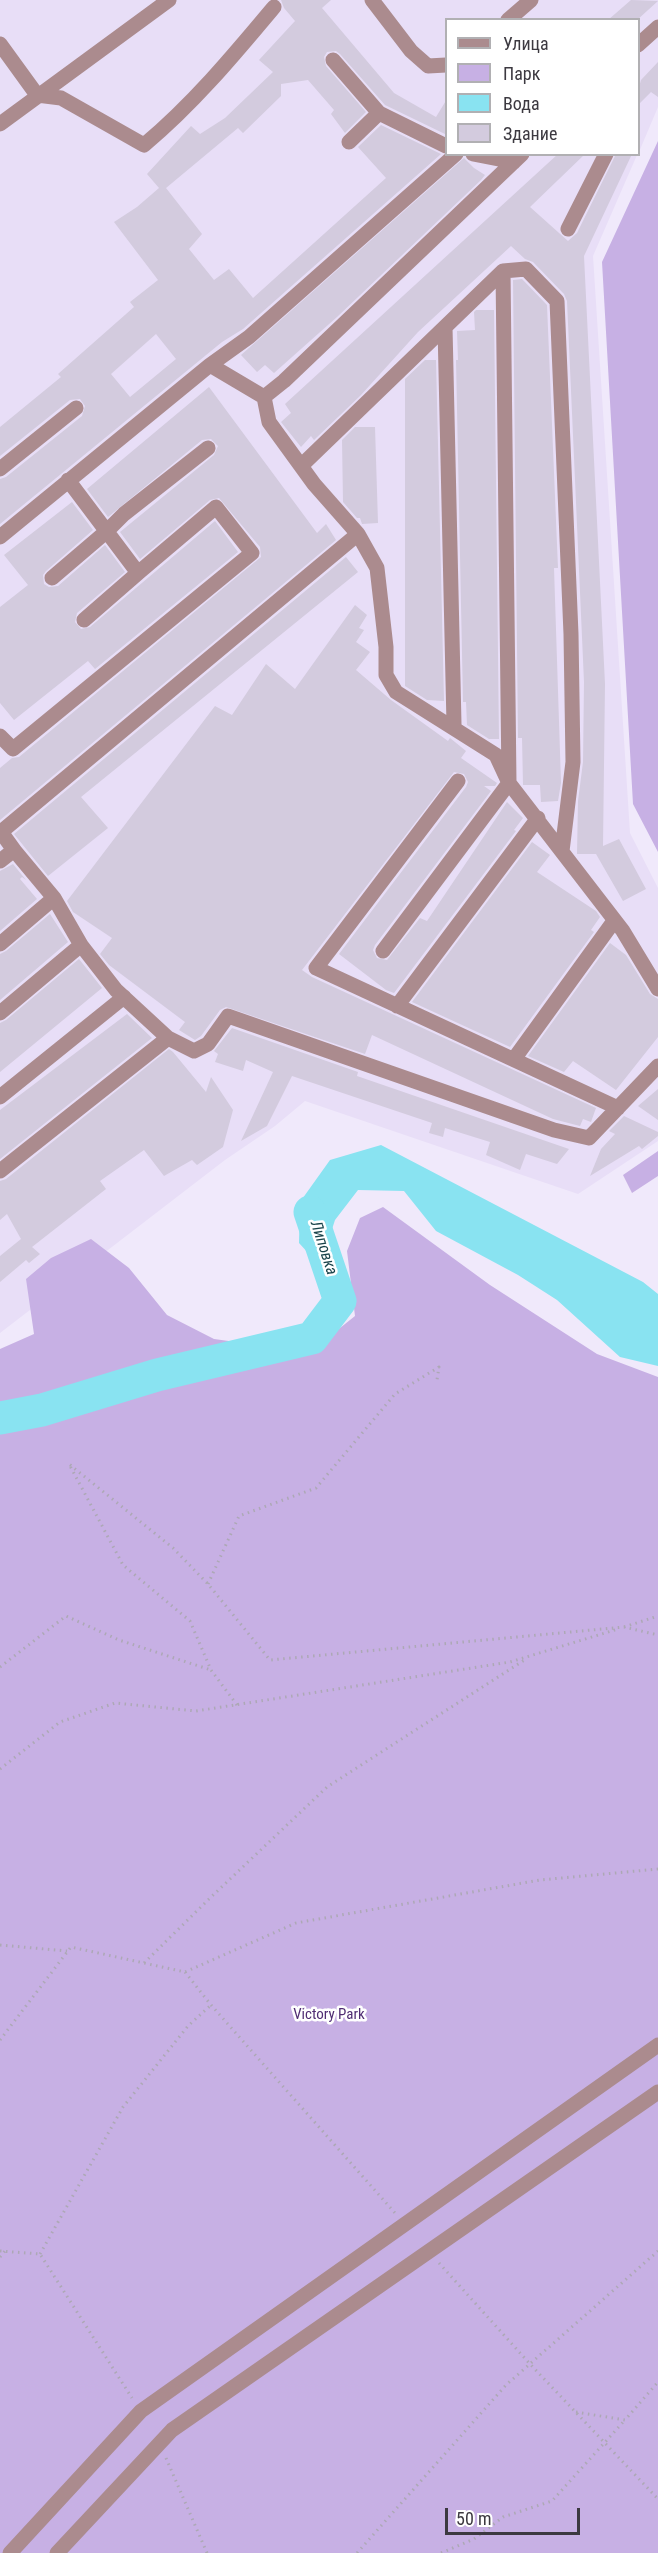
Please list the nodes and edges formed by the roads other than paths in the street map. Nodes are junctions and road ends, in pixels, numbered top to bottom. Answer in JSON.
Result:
{"nodes":[{"id":1,"x":169,"y":0,"type":"edge"},
{"id":2,"x":372,"y":0,"type":"edge"},
{"id":3,"x":531,"y":0,"type":"edge"},
{"id":4,"x":274,"y":7,"type":"dead end"},
{"id":5,"x":510,"y":18,"type":"edge"},
{"id":6,"x":658,"y":27,"type":"edge"},
{"id":7,"x":0,"y":44,"type":"edge"},
{"id":8,"x":640,"y":44,"type":"edge"},
{"id":9,"x":333,"y":60,"type":"dead end"},
{"id":10,"x":445,"y":65,"type":"edge"},
{"id":11,"x":37,"y":95,"type":"junction"},
{"id":12,"x":379,"y":113,"type":"junction"},
{"id":13,"x":0,"y":124,"type":"edge"},
{"id":14,"x":348,"y":142,"type":"dead end"},
{"id":15,"x":445,"y":145,"type":"edge"},
{"id":16,"x":454,"y":156,"type":"edge"},
{"id":17,"x":495,"y":156,"type":"edge"},
{"id":18,"x":605,"y":156,"type":"edge"},
{"id":19,"x":518,"y":158,"type":"edge"},
{"id":20,"x":568,"y":229,"type":"dead end"},
{"id":21,"x":503,"y":271,"type":"junction"},
{"id":22,"x":446,"y":327,"type":"junction"},
{"id":23,"x":210,"y":365,"type":"junction"},
{"id":24,"x":264,"y":397,"type":"junction"},
{"id":25,"x":76,"y":408,"type":"dead end"},
{"id":26,"x":208,"y":448,"type":"dead end"},
{"id":27,"x":301,"y":466,"type":"junction"},
{"id":28,"x":0,"y":469,"type":"edge"},
{"id":29,"x":68,"y":480,"type":"junction"},
{"id":30,"x":107,"y":531,"type":"junction"},
{"id":31,"x":358,"y":534,"type":"junction"},
{"id":32,"x":0,"y":537,"type":"edge"},
{"id":33,"x":138,"y":573,"type":"junction"},
{"id":34,"x":52,"y":578,"type":"dead end"},
{"id":35,"x":84,"y":620,"type":"dead end"},
{"id":36,"x":454,"y":724,"type":"dead end"},
{"id":37,"x":0,"y":736,"type":"edge"},
{"id":38,"x":458,"y":781,"type":"dead end"},
{"id":39,"x":509,"y":783,"type":"junction"},
{"id":40,"x":538,"y":818,"type":"junction"},
{"id":41,"x":1,"y":832,"type":"edge"},
{"id":42,"x":14,"y":850,"type":"junction"},
{"id":43,"x":562,"y":851,"type":"junction"},
{"id":44,"x":0,"y":861,"type":"edge"},
{"id":45,"x":54,"y":898,"type":"junction"},
{"id":46,"x":614,"y":921,"type":"junction"},
{"id":47,"x":0,"y":944,"type":"edge"},
{"id":48,"x":81,"y":945,"type":"junction"},
{"id":49,"x":383,"y":951,"type":"dead end"},
{"id":50,"x":658,"y":989,"type":"edge"},
{"id":51,"x":124,"y":997,"type":"junction"},
{"id":52,"x":397,"y":1006,"type":"junction"},
{"id":53,"x":0,"y":1013,"type":"edge"},
{"id":54,"x":168,"y":1038,"type":"junction"},
{"id":55,"x":514,"y":1059,"type":"junction"},
{"id":56,"x":658,"y":1065,"type":"edge"},
{"id":57,"x":0,"y":1096,"type":"edge"},
{"id":58,"x":618,"y":1108,"type":"junction"},
{"id":59,"x":0,"y":1171,"type":"edge"},
{"id":60,"x":658,"y":2045,"type":"edge"},
{"id":61,"x":658,"y":2092,"type":"edge"},
{"id":62,"x":10,"y":2553,"type":"edge"},
{"id":63,"x":57,"y":2553,"type":"edge"}],
"edges":[{"from":1,"to":11,"type":"street"},
{"from":2,"to":10,"type":"street"},
{"from":3,"to":5,"type":"street"},
{"from":4,"to":11,"type":"street"},
{"from":6,"to":8,"type":"street"},
{"from":7,"to":11,"type":"street"},
{"from":9,"to":12,"type":"street"},
{"from":11,"to":13,"type":"street"},
{"from":12,"to":14,"type":"street"},
{"from":12,"to":15,"type":"street"},
{"from":16,"to":23,"type":"street"},
{"from":17,"to":19,"type":"street"},
{"from":18,"to":20,"type":"street"},
{"from":19,"to":24,"type":"street"},
{"from":21,"to":22,"type":"street"},
{"from":21,"to":39,"type":"street"},
{"from":21,"to":43,"type":"street"},
{"from":22,"to":27,"type":"street"},
{"from":22,"to":36,"type":"street"},
{"from":23,"to":24,"type":"street"},
{"from":23,"to":29,"type":"street"},
{"from":24,"to":27,"type":"street"},
{"from":25,"to":28,"type":"street"},
{"from":26,"to":30,"type":"street"},
{"from":27,"to":31,"type":"street"},
{"from":29,"to":30,"type":"street"},
{"from":29,"to":32,"type":"street"},
{"from":30,"to":33,"type":"street"},
{"from":30,"to":34,"type":"street"},
{"from":31,"to":39,"type":"street"},
{"from":31,"to":41,"type":"street"},
{"from":33,"to":35,"type":"street"},
{"from":33,"to":37,"type":"street"},
{"from":38,"to":52,"type":"street"},
{"from":39,"to":40,"type":"street"},
{"from":39,"to":49,"type":"street"},
{"from":40,"to":43,"type":"street"},
{"from":40,"to":52,"type":"street"},
{"from":41,"to":42,"type":"street"},
{"from":42,"to":44,"type":"street"},
{"from":42,"to":45,"type":"street"},
{"from":43,"to":46,"type":"street"},
{"from":45,"to":47,"type":"street"},
{"from":45,"to":48,"type":"street"},
{"from":46,"to":50,"type":"street"},
{"from":46,"to":55,"type":"street"},
{"from":48,"to":51,"type":"street"},
{"from":48,"to":53,"type":"street"},
{"from":51,"to":54,"type":"street"},
{"from":51,"to":57,"type":"street"},
{"from":52,"to":55,"type":"street"},
{"from":54,"to":58,"type":"street"},
{"from":54,"to":59,"type":"street"},
{"from":55,"to":58,"type":"street"},
{"from":56,"to":58,"type":"street"},
{"from":60,"to":62,"type":"street"},
{"from":61,"to":63,"type":"street"}]}
